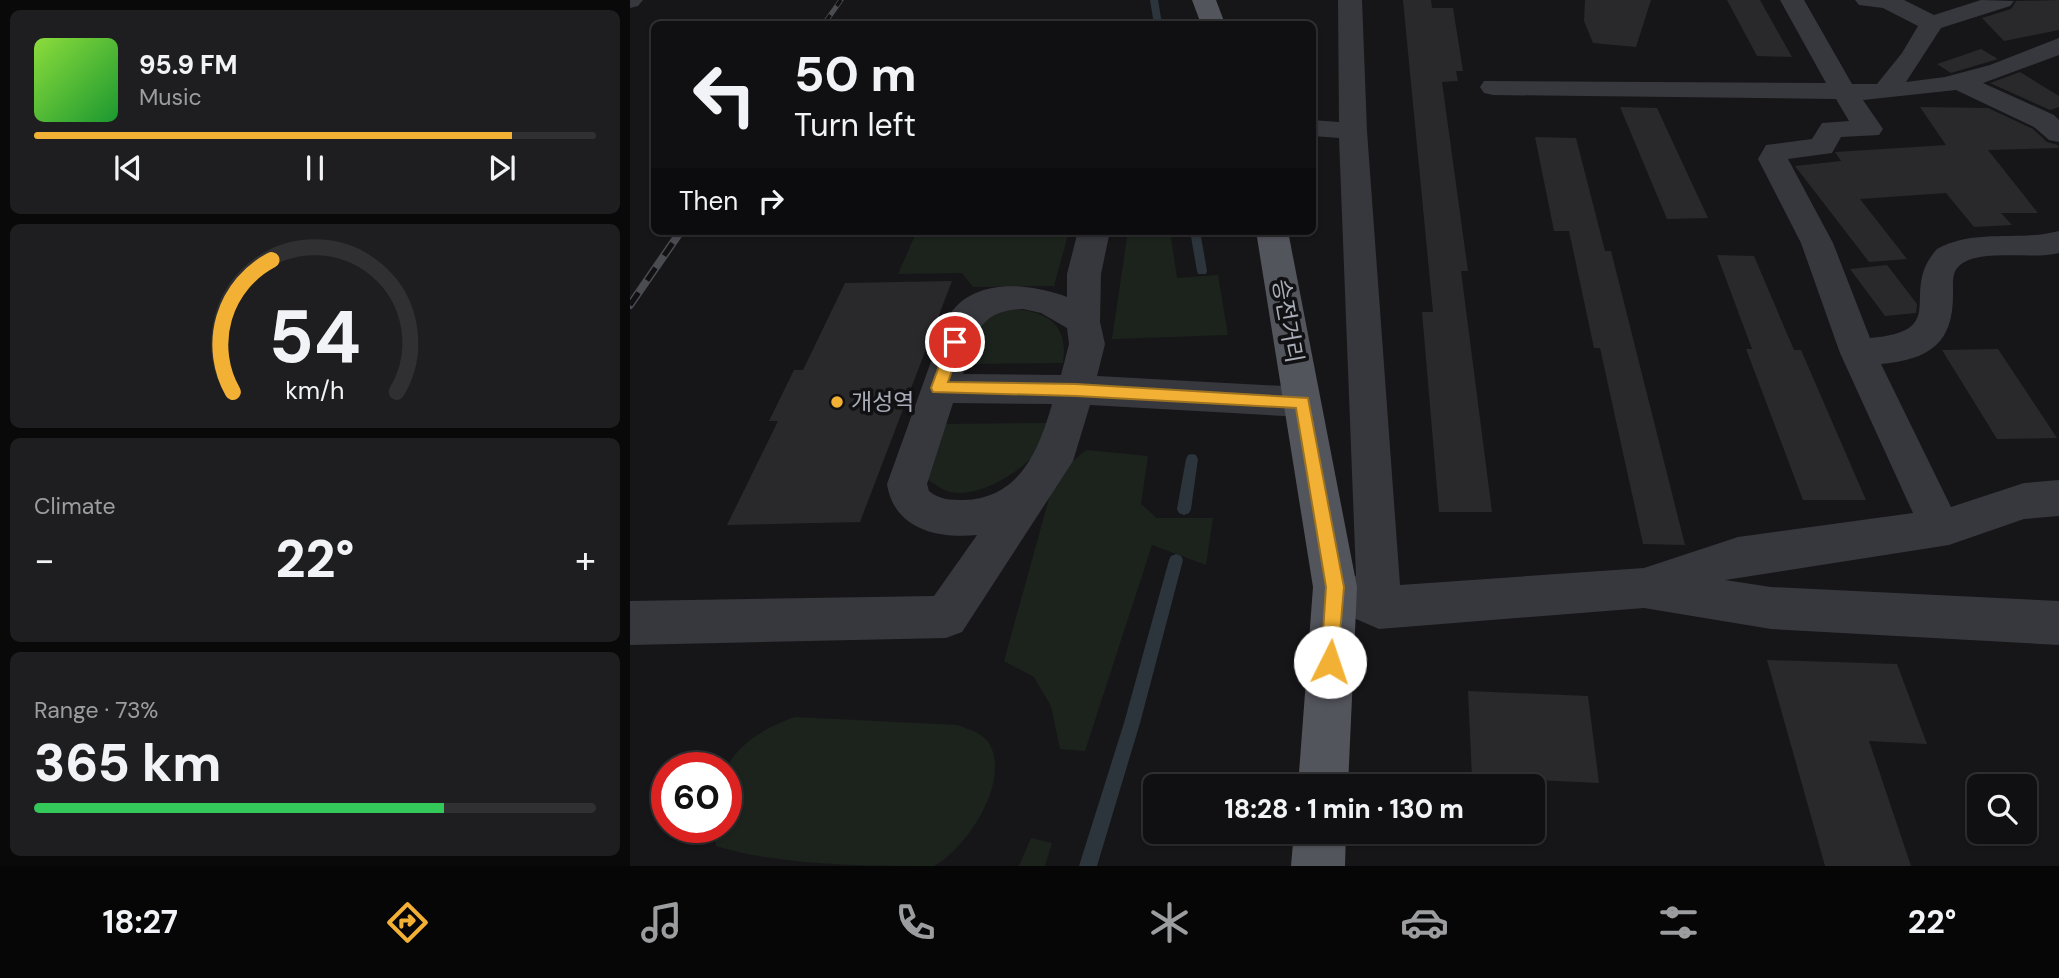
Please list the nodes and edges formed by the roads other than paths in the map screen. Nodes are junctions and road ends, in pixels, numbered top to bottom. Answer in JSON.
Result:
{"nodes":[{"id":1,"x":1205,"y":0,"type":"edge"},
{"id":2,"x":1350,"y":0,"type":"edge"},
{"id":3,"x":1792,"y":0,"type":"edge"},
{"id":4,"x":1867,"y":0,"type":"edge"},
{"id":5,"x":2002,"y":1,"type":"edge"},
{"id":6,"x":1212,"y":21,"type":"edge"},
{"id":7,"x":1932,"y":23,"type":"junction"},
{"id":8,"x":2059,"y":46,"type":"edge"},
{"id":9,"x":1959,"y":82,"type":"junction"},
{"id":10,"x":1493,"y":87,"type":"dead end"},
{"id":11,"x":1844,"y":92,"type":"junction"},
{"id":12,"x":1884,"y":92,"type":"junction"},
{"id":13,"x":1316,"y":128,"type":"edge"},
{"id":14,"x":1353,"y":131,"type":"junction"},
{"id":15,"x":2059,"y":134,"type":"edge"},
{"id":16,"x":1093,"y":235,"type":"edge"},
{"id":17,"x":1273,"y":235,"type":"edge"},
{"id":18,"x":2059,"y":242,"type":"edge"},
{"id":19,"x":1083,"y":322,"type":"junction"},
{"id":20,"x":1858,"y":353,"type":"junction"},
{"id":21,"x":939,"y":388,"type":"junction"},
{"id":22,"x":1076,"y":390,"type":"junction"},
{"id":23,"x":1302,"y":402,"type":"junction"},
{"id":24,"x":1030,"y":493,"type":"junction"},
{"id":25,"x":2059,"y":499,"type":"edge"},
{"id":26,"x":1941,"y":527,"type":"junction"},
{"id":27,"x":1335,"y":587,"type":"junction"},
{"id":28,"x":1644,"y":588,"type":"junction"},
{"id":29,"x":1378,"y":608,"type":"junction"},
{"id":30,"x":630,"y":623,"type":"edge"},
{"id":31,"x":2059,"y":623,"type":"edge"},
{"id":32,"x":1324,"y":774,"type":"edge"},
{"id":33,"x":1319,"y":844,"type":"edge"},
{"id":34,"x":1318,"y":866,"type":"edge"}],
"edges":[{"from":1,"to":6,"type":"main road"},
{"from":2,"to":14,"type":"street"},
{"from":3,"to":11,"type":"street"},
{"from":4,"to":7,"type":"street"},
{"from":5,"to":7,"type":"street"},
{"from":7,"to":12,"type":"street"},
{"from":8,"to":9,"type":"street"},
{"from":9,"to":12,"type":"street"},
{"from":9,"to":15,"type":"street"},
{"from":10,"to":11,"type":"street"},
{"from":11,"to":12,"type":"street"},
{"from":11,"to":20,"type":"street"},
{"from":13,"to":14,"type":"street"},
{"from":14,"to":29,"type":"street"},
{"from":16,"to":19,"type":"street"},
{"from":17,"to":23,"type":"main road","name":"승전거리"},
{"from":18,"to":20,"type":"street"},
{"from":19,"to":21,"type":"street"},
{"from":19,"to":22,"type":"street"},
{"from":20,"to":26,"type":"street"},
{"from":21,"to":22,"type":"street"},
{"from":21,"to":24,"type":"street"},
{"from":22,"to":23,"type":"street"},
{"from":22,"to":24,"type":"street"},
{"from":23,"to":27,"type":"main road","name":"승전거리"},
{"from":24,"to":30,"type":"street"},
{"from":25,"to":26,"type":"street"},
{"from":26,"to":28,"type":"street"},
{"from":27,"to":29,"type":"street"},
{"from":27,"to":32,"type":"main road","name":"승전거리"},
{"from":28,"to":29,"type":"street"},
{"from":28,"to":31,"type":"street"},
{"from":33,"to":34,"type":"main road"}]}
